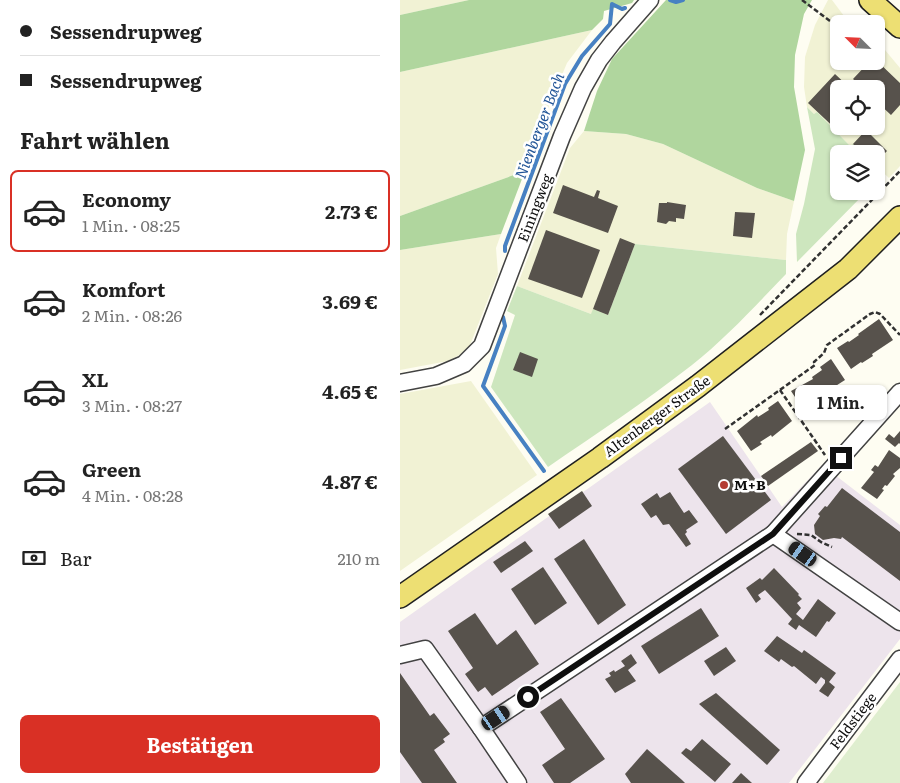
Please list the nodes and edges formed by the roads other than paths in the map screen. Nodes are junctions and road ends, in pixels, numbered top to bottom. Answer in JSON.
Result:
{"nodes":[{"id":1,"x":650,"y":0,"type":"edge"},
{"id":2,"x":870,"y":0,"type":"edge"},
{"id":3,"x":900,"y":27,"type":"edge"},
{"id":4,"x":900,"y":217,"type":"edge"},
{"id":5,"x":400,"y":383,"type":"edge"},
{"id":6,"x":900,"y":392,"type":"edge"},
{"id":7,"x":773,"y":534,"type":"junction"},
{"id":8,"x":400,"y":597,"type":"edge"},
{"id":9,"x":900,"y":622,"type":"edge"},
{"id":10,"x":400,"y":655,"type":"edge"},
{"id":11,"x":900,"y":659,"type":"edge"},
{"id":12,"x":480,"y":728,"type":"junction"},
{"id":13,"x":518,"y":783,"type":"edge"},
{"id":14,"x":806,"y":783,"type":"edge"}],
"edges":[{"from":1,"to":5,"type":"street","name":"Einingweg"},
{"from":2,"to":3,"type":"main road"},
{"from":4,"to":8,"type":"main road","name":"Altenberger Straße"},
{"from":6,"to":7,"type":"street"},
{"from":7,"to":9,"type":"street"},
{"from":7,"to":12,"type":"street"},
{"from":10,"to":12,"type":"street"},
{"from":11,"to":14,"type":"street","name":"Feldstiege"},
{"from":12,"to":13,"type":"street"}]}
